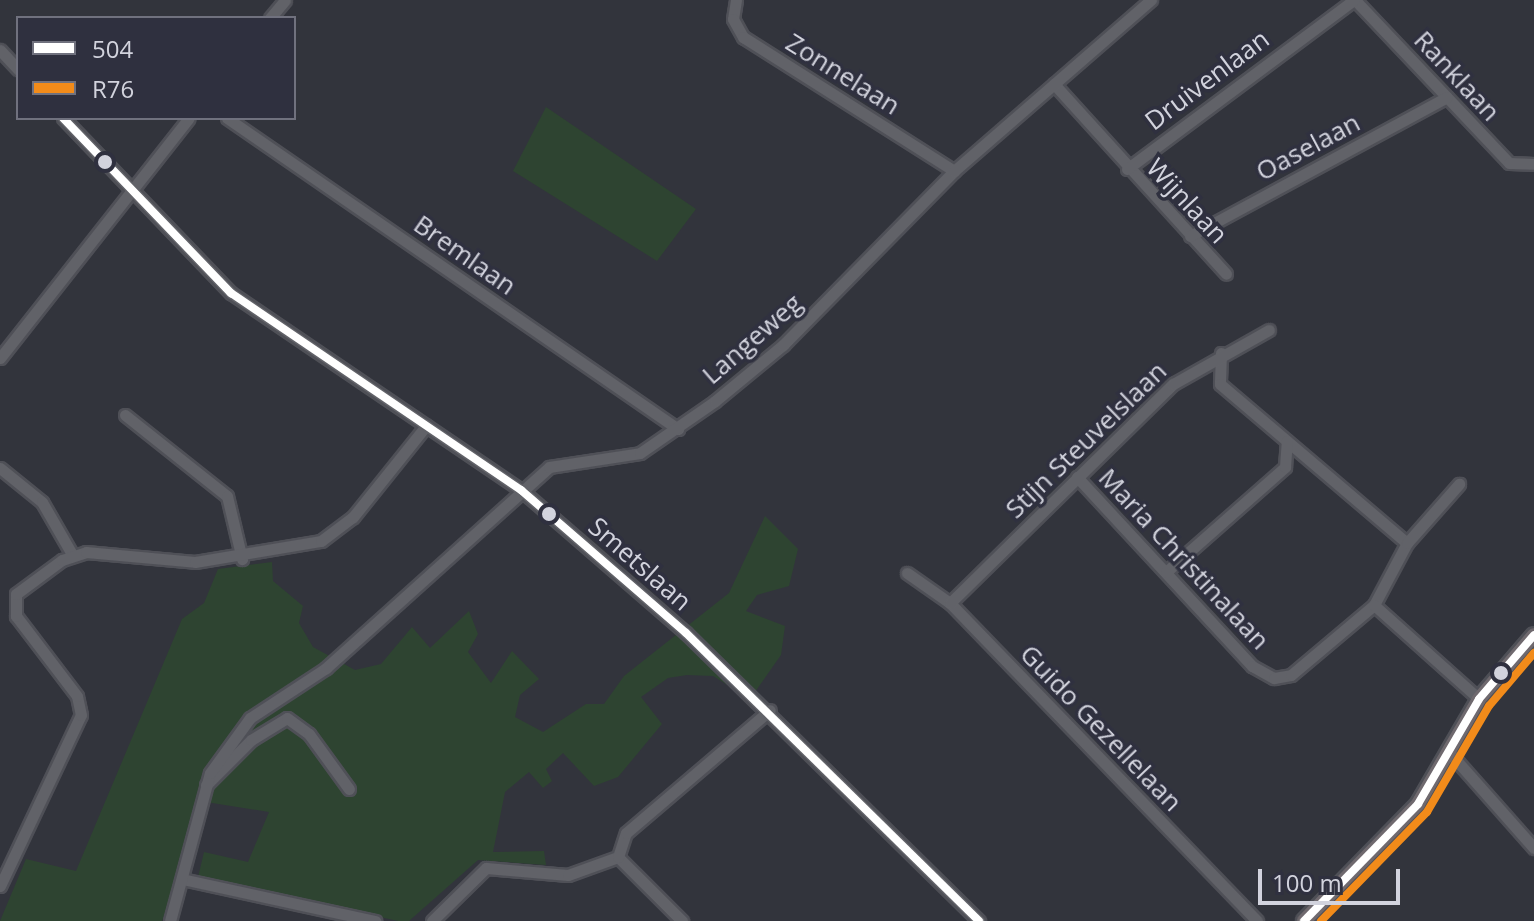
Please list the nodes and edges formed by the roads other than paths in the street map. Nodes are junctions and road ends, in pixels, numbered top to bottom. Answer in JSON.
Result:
{"nodes":[{"id":1,"x":285,"y":0,"type":"edge"},
{"id":2,"x":736,"y":0,"type":"edge"},
{"id":3,"x":1151,"y":0,"type":"edge"},
{"id":4,"x":1354,"y":0,"type":"edge"},
{"id":5,"x":272,"y":16,"type":"edge"},
{"id":6,"x":0,"y":50,"type":"edge"},
{"id":7,"x":16,"y":67,"type":"edge"},
{"id":8,"x":1054,"y":84,"type":"junction"},
{"id":9,"x":1447,"y":97,"type":"junction"},
{"id":10,"x":65,"y":120,"type":"edge"},
{"id":11,"x":187,"y":120,"type":"edge"},
{"id":12,"x":230,"y":120,"type":"edge"},
{"id":13,"x":1534,"y":164,"type":"edge"},
{"id":14,"x":1127,"y":169,"type":"junction"},
{"id":15,"x":954,"y":171,"type":"junction"},
{"id":16,"x":131,"y":191,"type":"junction"},
{"id":17,"x":1190,"y":236,"type":"junction"},
{"id":18,"x":1226,"y":274,"type":"dead end"},
{"id":19,"x":1269,"y":330,"type":"dead end"},
{"id":20,"x":1221,"y":353,"type":"junction"},
{"id":21,"x":0,"y":358,"type":"edge"},
{"id":22,"x":1186,"y":374,"type":"junction"},
{"id":23,"x":1220,"y":384,"type":"junction"},
{"id":24,"x":125,"y":415,"type":"dead end"},
{"id":25,"x":426,"y":426,"type":"junction"},
{"id":26,"x":678,"y":429,"type":"junction"},
{"id":27,"x":1287,"y":441,"type":"junction"},
{"id":28,"x":1312,"y":463,"type":"junction"},
{"id":29,"x":1285,"y":467,"type":"junction"},
{"id":30,"x":0,"y":468,"type":"edge"},
{"id":31,"x":1077,"y":477,"type":"junction"},
{"id":32,"x":1459,"y":484,"type":"dead end"},
{"id":33,"x":521,"y":490,"type":"junction"},
{"id":34,"x":1407,"y":543,"type":"junction"},
{"id":35,"x":73,"y":556,"type":"junction"},
{"id":36,"x":242,"y":559,"type":"junction"},
{"id":37,"x":1166,"y":572,"type":"junction"},
{"id":38,"x":907,"y":573,"type":"dead end"},
{"id":39,"x":950,"y":603,"type":"junction"},
{"id":40,"x":1374,"y":605,"type":"junction"},
{"id":41,"x":1534,"y":635,"type":"edge"},
{"id":42,"x":1479,"y":699,"type":"junction"},
{"id":43,"x":770,"y":710,"type":"junction"},
{"id":44,"x":1449,"y":752,"type":"junction"},
{"id":45,"x":206,"y":785,"type":"junction"},
{"id":46,"x":349,"y":789,"type":"dead end"},
{"id":47,"x":1534,"y":848,"type":"edge"},
{"id":48,"x":618,"y":857,"type":"junction"},
{"id":49,"x":182,"y":879,"type":"junction"},
{"id":50,"x":0,"y":886,"type":"edge"},
{"id":51,"x":170,"y":921,"type":"edge"},
{"id":52,"x":375,"y":921,"type":"edge"},
{"id":53,"x":432,"y":921,"type":"edge"},
{"id":54,"x":682,"y":921,"type":"edge"},
{"id":55,"x":979,"y":921,"type":"edge"},
{"id":56,"x":1257,"y":921,"type":"edge"},
{"id":57,"x":1304,"y":921,"type":"edge"}],
"edges":[{"from":1,"to":5,"type":"street"},
{"from":2,"to":15,"type":"street","name":"Zonnelaan"},
{"from":3,"to":8,"type":"street","name":"Langeweg"},
{"from":4,"to":9,"type":"street","name":"Ranklaan"},
{"from":4,"to":14,"type":"street","name":"Druivenlaan"},
{"from":6,"to":7,"type":"street"},
{"from":8,"to":14,"type":"street","name":"Wijnlaan"},
{"from":8,"to":15,"type":"street","name":"Langeweg"},
{"from":9,"to":13,"type":"street","name":"Ranklaan"},
{"from":9,"to":17,"type":"street","name":"Oaselaan"},
{"from":10,"to":16,"type":"street","name":"Smetslaan"},
{"from":11,"to":16,"type":"street"},
{"from":12,"to":26,"type":"street","name":"Bremlaan"},
{"from":14,"to":17,"type":"street","name":"Wijnlaan"},
{"from":15,"to":26,"type":"street","name":"Langeweg"},
{"from":16,"to":21,"type":"street"},
{"from":16,"to":25,"type":"street","name":"Smetslaan"},
{"from":17,"to":18,"type":"street","name":"Wijnlaan"},
{"from":19,"to":20,"type":"street","name":"Stijn Steuvelslaan"},
{"from":20,"to":22,"type":"street","name":"Stijn Steuvelslaan"},
{"from":20,"to":23,"type":"street"},
{"from":22,"to":23,"type":"street"},
{"from":22,"to":31,"type":"street","name":"Stijn Steuvelslaan"},
{"from":23,"to":27,"type":"street"},
{"from":24,"to":36,"type":"street"},
{"from":25,"to":33,"type":"street","name":"Smetslaan"},
{"from":25,"to":36,"type":"street"},
{"from":26,"to":33,"type":"street","name":"Langeweg"},
{"from":27,"to":28,"type":"street"},
{"from":27,"to":29,"type":"street"},
{"from":28,"to":29,"type":"street"},
{"from":28,"to":34,"type":"street"},
{"from":29,"to":37,"type":"street"},
{"from":30,"to":35,"type":"street"},
{"from":31,"to":37,"type":"street","name":"Maria Christinalaan"},
{"from":31,"to":39,"type":"street","name":"Stijn Steuvelslaan"},
{"from":32,"to":34,"type":"street","name":"Maria Christinalaan"},
{"from":33,"to":43,"type":"street","name":"Smetslaan"},
{"from":33,"to":45,"type":"street","name":"Langeweg"},
{"from":34,"to":40,"type":"street","name":"Maria Christinalaan"},
{"from":35,"to":36,"type":"street"},
{"from":35,"to":50,"type":"street"},
{"from":37,"to":40,"type":"street","name":"Maria Christinalaan"},
{"from":38,"to":39,"type":"street","name":"Guido Gezellelaan"},
{"from":39,"to":56,"type":"street","name":"Guido Gezellelaan"},
{"from":40,"to":42,"type":"street"},
{"from":41,"to":42,"type":"main road"},
{"from":42,"to":44,"type":"main road"},
{"from":43,"to":48,"type":"street"},
{"from":43,"to":55,"type":"street","name":"Smetslaan"},
{"from":44,"to":47,"type":"street"},
{"from":44,"to":57,"type":"main road"},
{"from":45,"to":46,"type":"street"},
{"from":45,"to":49,"type":"street"},
{"from":48,"to":53,"type":"street"},
{"from":48,"to":54,"type":"street"},
{"from":49,"to":51,"type":"street"},
{"from":49,"to":52,"type":"street"}]}
